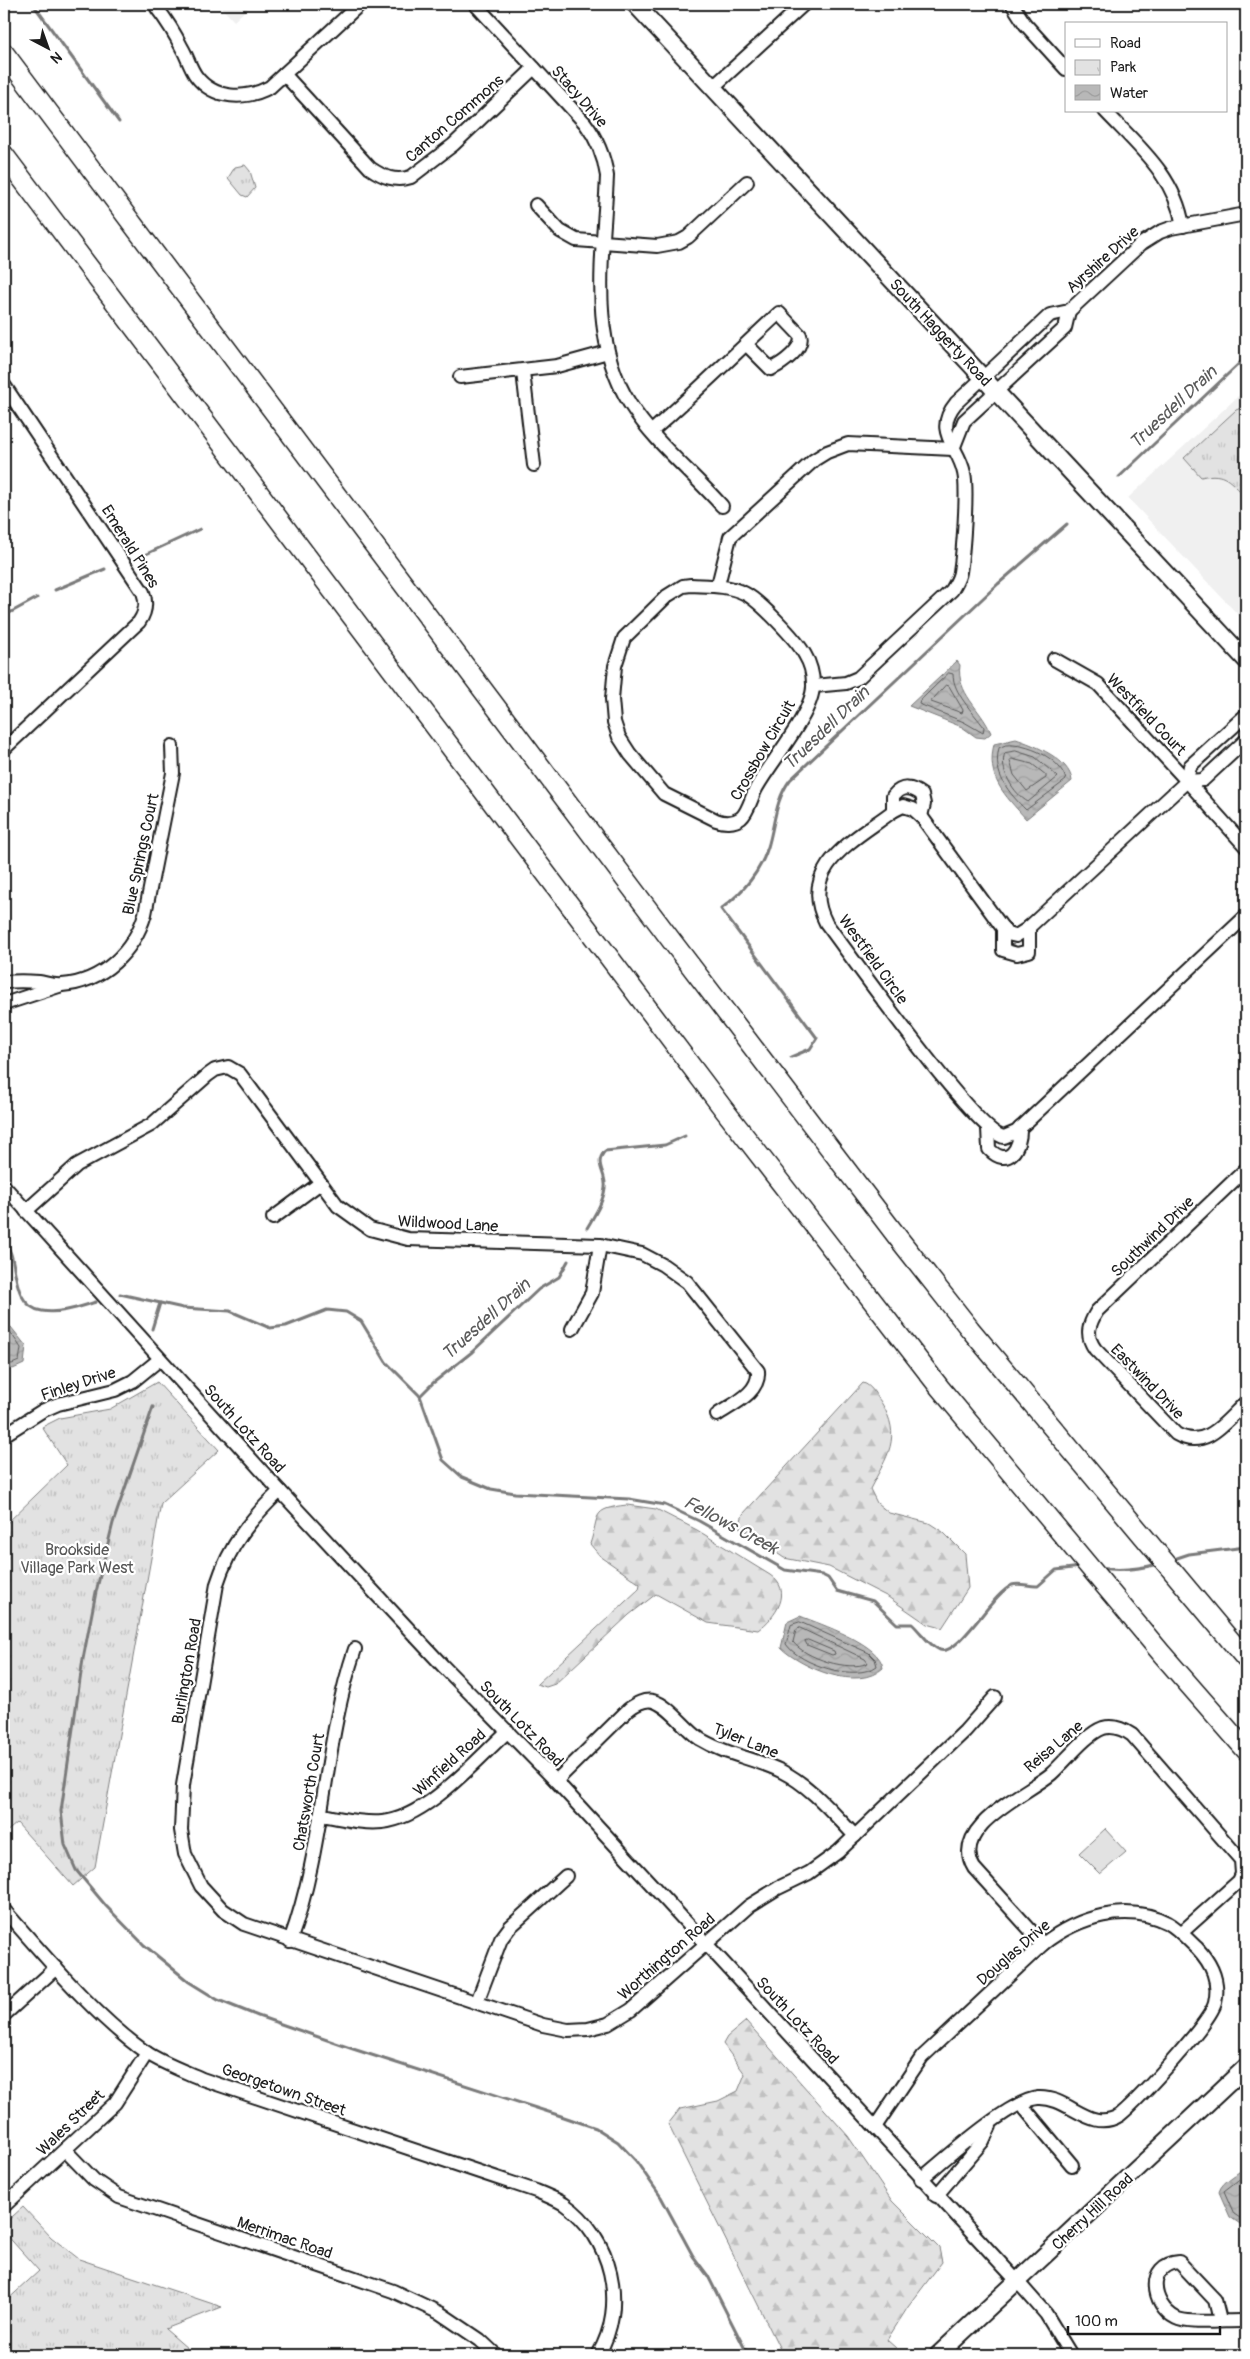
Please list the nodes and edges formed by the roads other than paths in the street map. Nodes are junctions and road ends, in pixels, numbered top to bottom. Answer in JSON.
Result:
{"nodes":[{"id":1,"x":360,"y":4,"type":"edge"},
{"id":2,"x":475,"y":4,"type":"edge"},
{"id":3,"x":634,"y":4,"type":"edge"},
{"id":4,"x":804,"y":4,"type":"edge"},
{"id":5,"x":1012,"y":4,"type":"edge"},
{"id":6,"x":157,"y":8,"type":"dead end"},
{"id":7,"x":4,"y":53,"type":"edge"},
{"id":8,"x":534,"y":68,"type":"junction"},
{"id":9,"x":1065,"y":69,"type":"edge"},
{"id":10,"x":284,"y":74,"type":"junction"},
{"id":11,"x":712,"y":88,"type":"junction"},
{"id":12,"x":1106,"y":112,"type":"edge"},
{"id":13,"x":4,"y":155,"type":"edge"},
{"id":14,"x":747,"y":182,"type":"dead end"},
{"id":15,"x":536,"y":205,"type":"dead end"},
{"id":16,"x":1246,"y":214,"type":"edge"},
{"id":17,"x":1183,"y":226,"type":"junction"},
{"id":18,"x":604,"y":242,"type":"junction"},
{"id":19,"x":1069,"y":311,"type":"junction"},
{"id":20,"x":746,"y":344,"type":"junction"},
{"id":21,"x":608,"y":352,"type":"junction"},
{"id":22,"x":523,"y":372,"type":"junction"},
{"id":23,"x":460,"y":377,"type":"dead end"},
{"id":24,"x":982,"y":377,"type":"junction"},
{"id":25,"x":4,"y":385,"type":"edge"},
{"id":26,"x":997,"y":392,"type":"junction"},
{"id":27,"x":948,"y":415,"type":"junction"},
{"id":28,"x":964,"y":421,"type":"junction"},
{"id":29,"x":652,"y":431,"type":"junction"},
{"id":30,"x":953,"y":449,"type":"junction"},
{"id":31,"x":534,"y":465,"type":"dead end"},
{"id":32,"x":722,"y":506,"type":"dead end"},
{"id":33,"x":718,"y":585,"type":"junction"},
{"id":34,"x":1054,"y":658,"type":"dead end"},
{"id":35,"x":1246,"y":660,"type":"edge"},
{"id":36,"x":814,"y":686,"type":"junction"},
{"id":37,"x":1246,"y":715,"type":"edge"},
{"id":38,"x":1246,"y":740,"type":"edge"},
{"id":39,"x":172,"y":746,"type":"dead end"},
{"id":40,"x":4,"y":749,"type":"edge"},
{"id":41,"x":1187,"y":781,"type":"junction"},
{"id":42,"x":893,"y":811,"type":"junction"},
{"id":43,"x":921,"y":816,"type":"junction"},
{"id":44,"x":1246,"y":847,"type":"edge"},
{"id":45,"x":1246,"y":916,"type":"edge"},
{"id":46,"x":1029,"y":927,"type":"junction"},
{"id":47,"x":1003,"y":928,"type":"junction"},
{"id":48,"x":4,"y":982,"type":"edge"},
{"id":49,"x":61,"y":985,"type":"junction"},
{"id":50,"x":4,"y":1004,"type":"edge"},
{"id":51,"x":988,"y":1128,"type":"junction"},
{"id":52,"x":1020,"y":1128,"type":"junction"},
{"id":53,"x":1246,"y":1169,"type":"edge"},
{"id":54,"x":319,"y":1184,"type":"junction"},
{"id":55,"x":4,"y":1186,"type":"edge"},
{"id":56,"x":26,"y":1211,"type":"junction"},
{"id":57,"x":273,"y":1218,"type":"dead end"},
{"id":58,"x":600,"y":1245,"type":"junction"},
{"id":59,"x":572,"y":1329,"type":"dead end"},
{"id":60,"x":1089,"y":1331,"type":"joint"},
{"id":61,"x":160,"y":1360,"type":"junction"},
{"id":62,"x":1246,"y":1402,"type":"edge"},
{"id":63,"x":717,"y":1415,"type":"dead end"},
{"id":64,"x":4,"y":1435,"type":"edge"},
{"id":65,"x":280,"y":1490,"type":"junction"},
{"id":66,"x":355,"y":1649,"type":"dead end"},
{"id":67,"x":1246,"y":1659,"type":"edge"},
{"id":68,"x":995,"y":1696,"type":"dead end"},
{"id":69,"x":508,"y":1731,"type":"junction"},
{"id":70,"x":1246,"y":1750,"type":"edge"},
{"id":71,"x":556,"y":1781,"type":"junction"},
{"id":72,"x":321,"y":1815,"type":"junction"},
{"id":73,"x":855,"y":1836,"type":"junction"},
{"id":74,"x":194,"y":1876,"type":"joint"},
{"id":75,"x":566,"y":1876,"type":"dead end"},
{"id":76,"x":4,"y":1910,"type":"edge"},
{"id":77,"x":1181,"y":1933,"type":"junction"},
{"id":78,"x":290,"y":1940,"type":"junction"},
{"id":79,"x":705,"y":1943,"type":"junction"},
{"id":80,"x":1043,"y":1944,"type":"junction"},
{"id":81,"x":56,"y":1968,"type":"junction"},
{"id":82,"x":477,"y":2002,"type":"junction"},
{"id":83,"x":4,"y":2015,"type":"edge"},
{"id":84,"x":147,"y":2053,"type":"junction"},
{"id":85,"x":1246,"y":2067,"type":"edge"},
{"id":86,"x":1020,"y":2104,"type":"junction"},
{"id":87,"x":991,"y":2124,"type":"junction"},
{"id":88,"x":875,"y":2127,"type":"junction"},
{"id":89,"x":65,"y":2150,"type":"junction"},
{"id":90,"x":1072,"y":2165,"type":"dead end"},
{"id":91,"x":921,"y":2179,"type":"junction"},
{"id":92,"x":936,"y":2196,"type":"junction"},
{"id":93,"x":4,"y":2206,"type":"edge"},
{"id":94,"x":1017,"y":2281,"type":"junction"},
{"id":95,"x":1220,"y":2320,"type":"junction"},
{"id":96,"x":1246,"y":2321,"type":"edge"},
{"id":97,"x":496,"y":2355,"type":"edge"},
{"id":98,"x":598,"y":2355,"type":"edge"},
{"id":99,"x":938,"y":2355,"type":"edge"},
{"id":100,"x":1072,"y":2355,"type":"edge"}],
"edges":[{"from":1,"to":10,"type":"street"},
{"from":2,"to":8,"type":"street","name":"Stacy Drive"},
{"from":3,"to":11,"type":"main road","name":"South Haggerty Road"},
{"from":4,"to":11,"type":"street"},
{"from":5,"to":9,"type":"street"},
{"from":6,"to":10,"type":"street"},
{"from":7,"to":67,"type":"highway"},
{"from":8,"to":10,"type":"street","name":"Canton Commons"},
{"from":8,"to":18,"type":"street","name":"Stacy Drive"},
{"from":11,"to":24,"type":"main road","name":"South Haggerty Road"},
{"from":12,"to":17,"type":"street"},
{"from":13,"to":70,"type":"highway"},
{"from":14,"to":18,"type":"street"},
{"from":15,"to":18,"type":"street"},
{"from":16,"to":17,"type":"street","name":"Ayrshire Drive"},
{"from":17,"to":19,"type":"street","name":"Ayrshire Drive"},
{"from":18,"to":21,"type":"street","name":"Stacy Drive"},
{"from":19,"to":24,"type":"street","name":"Ayrshire Drive"},
{"from":19,"to":26,"type":"street","name":"Ayrshire Drive"},
{"from":20,"to":20,"type":"street"},
{"from":20,"to":29,"type":"street"},
{"from":21,"to":22,"type":"street"},
{"from":21,"to":29,"type":"street","name":"Stacy Drive"},
{"from":22,"to":23,"type":"street"},
{"from":22,"to":31,"type":"street"},
{"from":24,"to":26,"type":"main road","name":"South Haggerty Road"},
{"from":24,"to":27,"type":"street"},
{"from":25,"to":40,"type":"street","name":"Emerald Pines"},
{"from":26,"to":28,"type":"street"},
{"from":26,"to":35,"type":"main road","name":"South Haggerty Road"},
{"from":27,"to":28,"type":"street"},
{"from":27,"to":30,"type":"street"},
{"from":28,"to":30,"type":"street"},
{"from":29,"to":32,"type":"street","name":"Stacy Drive"},
{"from":30,"to":33,"type":"street"},
{"from":30,"to":36,"type":"street"},
{"from":33,"to":36,"type":"street","name":"Crossbow Circuit"},
{"from":33,"to":36,"type":"street","name":"Crossbow Circuit"},
{"from":34,"to":41,"type":"street","name":"Westfield Court"},
{"from":37,"to":41,"type":"street"},
{"from":38,"to":41,"type":"street"},
{"from":39,"to":49,"type":"street","name":"Blue Springs Court"},
{"from":41,"to":44,"type":"street"},
{"from":41,"to":46,"type":"street"},
{"from":42,"to":43,"type":"street"},
{"from":42,"to":43,"type":"street"},
{"from":42,"to":51,"type":"street","name":"Westfield Circle"},
{"from":43,"to":47,"type":"street"},
{"from":45,"to":52,"type":"street"},
{"from":46,"to":47,"type":"street"},
{"from":46,"to":47,"type":"street"},
{"from":48,"to":49,"type":"street","name":"Blue Springs Court"},
{"from":49,"to":50,"type":"street"},
{"from":51,"to":52,"type":"street"},
{"from":51,"to":52,"type":"street"},
{"from":53,"to":60,"type":"street","name":"Southwind Drive"},
{"from":54,"to":56,"type":"street","name":"Wildwood Lane"},
{"from":54,"to":57,"type":"street"},
{"from":54,"to":58,"type":"street","name":"Wildwood Lane"},
{"from":55,"to":56,"type":"street","name":"South Lotz Road"},
{"from":56,"to":61,"type":"street","name":"South Lotz Road"},
{"from":58,"to":59,"type":"street"},
{"from":58,"to":63,"type":"street","name":"Wildwood Lane"},
{"from":60,"to":62,"type":"street","name":"Eastwind Drive"},
{"from":61,"to":64,"type":"street","name":"Finley Drive"},
{"from":61,"to":65,"type":"street","name":"South Lotz Road"},
{"from":65,"to":69,"type":"street","name":"South Lotz Road"},
{"from":65,"to":74,"type":"street","name":"Burlington Road"},
{"from":66,"to":72,"type":"street","name":"Chatsworth Court"},
{"from":68,"to":73,"type":"street","name":"Worthington Road"},
{"from":69,"to":71,"type":"street","name":"South Lotz Road"},
{"from":69,"to":72,"type":"street","name":"Winfield Road"},
{"from":71,"to":73,"type":"street","name":"Tyler Lane"},
{"from":71,"to":79,"type":"street","name":"South Lotz Road"},
{"from":72,"to":78,"type":"street","name":"Chatsworth Court"},
{"from":73,"to":79,"type":"street","name":"Worthington Road"},
{"from":74,"to":78,"type":"street","name":"Worthington Road"},
{"from":75,"to":82,"type":"street"},
{"from":76,"to":81,"type":"street","name":"Georgetown Street"},
{"from":77,"to":80,"type":"street","name":"Douglas Drive"},
{"from":77,"to":80,"type":"street","name":"Reisa Lane"},
{"from":77,"to":86,"type":"street","name":"Douglas Drive"},
{"from":78,"to":82,"type":"street","name":"Worthington Road"},
{"from":79,"to":82,"type":"street","name":"Worthington Road"},
{"from":79,"to":88,"type":"street","name":"South Lotz Road"},
{"from":80,"to":88,"type":"street","name":"Douglas Drive"},
{"from":81,"to":83,"type":"street"},
{"from":81,"to":84,"type":"street","name":"Georgetown Street"},
{"from":84,"to":89,"type":"street","name":"Wales Street"},
{"from":84,"to":98,"type":"street","name":"Georgetown Street"},
{"from":85,"to":94,"type":"main road","name":"Cherry Hill Road"},
{"from":86,"to":87,"type":"street","name":"Douglas Drive"},
{"from":86,"to":90,"type":"street"},
{"from":87,"to":91,"type":"street","name":"Douglas Drive"},
{"from":87,"to":92,"type":"street","name":"Douglas Drive"},
{"from":88,"to":91,"type":"street","name":"South Lotz Road"},
{"from":89,"to":93,"type":"street","name":"Wales Street"},
{"from":89,"to":97,"type":"street","name":"Merrimac Road"},
{"from":91,"to":92,"type":"street","name":"South Lotz Road"},
{"from":92,"to":94,"type":"street","name":"South Lotz Road"},
{"from":94,"to":99,"type":"main road","name":"Cherry Hill Road"},
{"from":94,"to":100,"type":"street","name":"South Lotz Road"},
{"from":95,"to":95,"type":"street"},
{"from":95,"to":96,"type":"street"}]}
